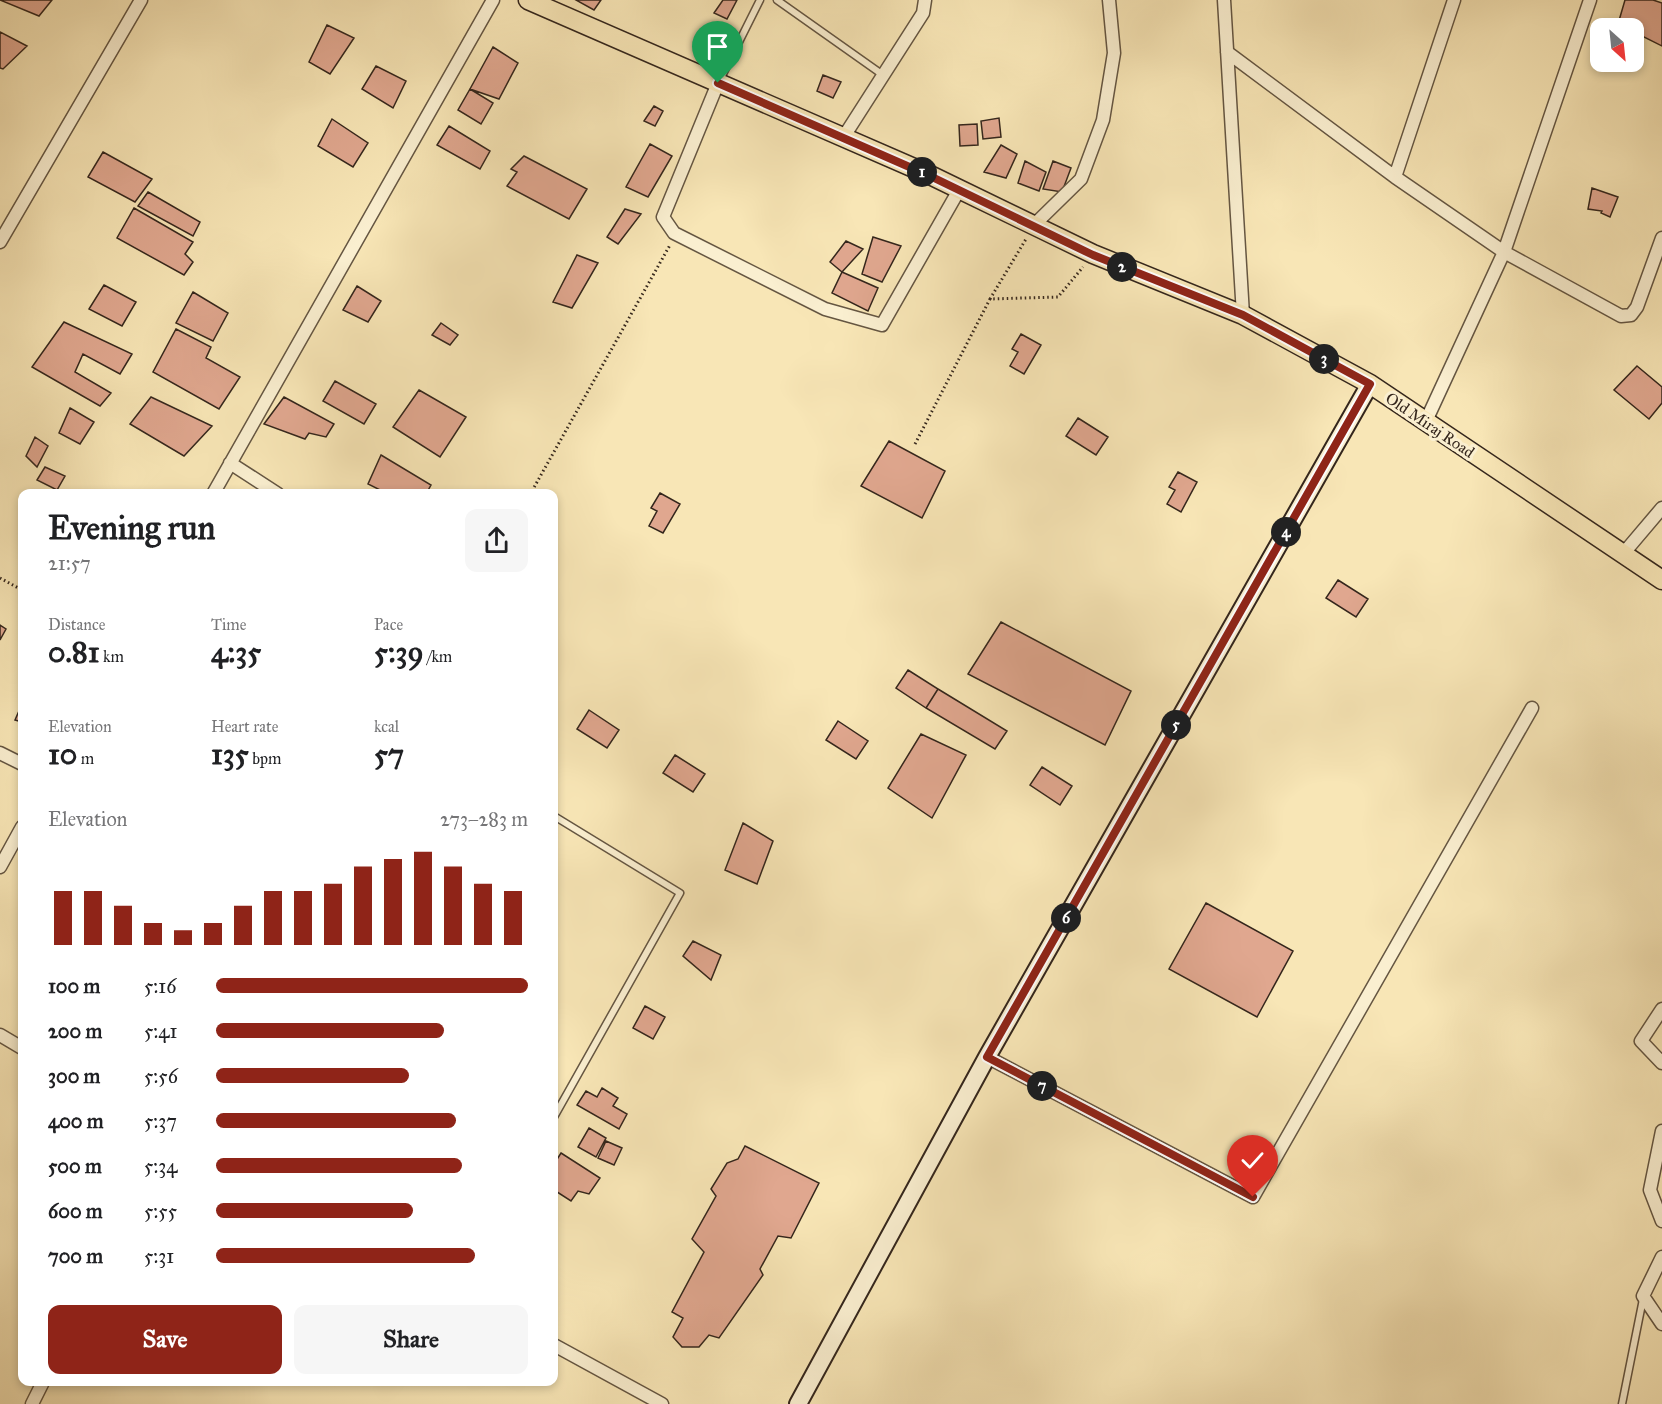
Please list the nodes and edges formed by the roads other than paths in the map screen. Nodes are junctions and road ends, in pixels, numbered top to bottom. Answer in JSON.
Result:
{"nodes":[{"id":1,"x":141,"y":0,"type":"edge"},
{"id":2,"x":493,"y":0,"type":"edge"},
{"id":3,"x":528,"y":0,"type":"edge"},
{"id":4,"x":760,"y":0,"type":"edge"},
{"id":5,"x":777,"y":0,"type":"edge"},
{"id":6,"x":925,"y":0,"type":"edge"},
{"id":7,"x":1109,"y":0,"type":"edge"},
{"id":8,"x":1224,"y":0,"type":"edge"},
{"id":9,"x":1454,"y":0,"type":"edge"},
{"id":10,"x":1590,"y":0,"type":"edge"},
{"id":11,"x":1227,"y":52,"type":"junction"},
{"id":12,"x":883,"y":75,"type":"junction"},
{"id":13,"x":718,"y":83,"type":"junction"},
{"id":14,"x":843,"y":138,"type":"junction"},
{"id":15,"x":1395,"y":177,"type":"junction"},
{"id":16,"x":959,"y":190,"type":"junction"},
{"id":17,"x":1034,"y":225,"type":"junction"},
{"id":18,"x":1662,"y":238,"type":"edge"},
{"id":19,"x":0,"y":242,"type":"edge"},
{"id":20,"x":1504,"y":252,"type":"junction"},
{"id":21,"x":1243,"y":315,"type":"junction"},
{"id":22,"x":1370,"y":384,"type":"junction"},
{"id":23,"x":1426,"y":422,"type":"junction"},
{"id":24,"x":230,"y":463,"type":"junction"},
{"id":25,"x":216,"y":489,"type":"edge"},
{"id":26,"x":270,"y":489,"type":"edge"},
{"id":27,"x":1662,"y":508,"type":"edge"},
{"id":28,"x":1623,"y":554,"type":"junction"},
{"id":29,"x":1662,"y":580,"type":"edge"},
{"id":30,"x":1532,"y":708,"type":"dead end"},
{"id":31,"x":0,"y":753,"type":"edge"},
{"id":32,"x":18,"y":762,"type":"edge"},
{"id":33,"x":558,"y":818,"type":"edge"},
{"id":34,"x":18,"y":834,"type":"edge"},
{"id":35,"x":0,"y":867,"type":"edge"},
{"id":36,"x":1662,"y":1009,"type":"edge"},
{"id":37,"x":0,"y":1035,"type":"edge"},
{"id":38,"x":18,"y":1046,"type":"edge"},
{"id":39,"x":987,"y":1057,"type":"junction"},
{"id":40,"x":1662,"y":1063,"type":"edge"},
{"id":41,"x":558,"y":1110,"type":"edge"},
{"id":42,"x":1662,"y":1131,"type":"edge"},
{"id":43,"x":1662,"y":1221,"type":"edge"},
{"id":44,"x":1662,"y":1257,"type":"edge"},
{"id":45,"x":1644,"y":1296,"type":"junction"},
{"id":46,"x":1662,"y":1324,"type":"edge"},
{"id":47,"x":558,"y":1347,"type":"edge"},
{"id":48,"x":42,"y":1386,"type":"edge"},
{"id":49,"x":32,"y":1404,"type":"edge"},
{"id":50,"x":662,"y":1404,"type":"edge"},
{"id":51,"x":798,"y":1404,"type":"edge"},
{"id":52,"x":1622,"y":1404,"type":"edge"}],
"edges":[{"from":1,"to":19,"type":"street"},
{"from":2,"to":24,"type":"street"},
{"from":3,"to":13,"type":"main road","name":"Old Miraj Road"},
{"from":4,"to":13,"type":"lane"},
{"from":5,"to":12,"type":"lane"},
{"from":6,"to":12,"type":"street"},
{"from":7,"to":17,"type":"street"},
{"from":8,"to":11,"type":"street"},
{"from":9,"to":15,"type":"street"},
{"from":10,"to":20,"type":"street"},
{"from":11,"to":15,"type":"street"},
{"from":11,"to":21,"type":"street"},
{"from":12,"to":14,"type":"street"},
{"from":13,"to":14,"type":"main road","name":"Old Miraj Road"},
{"from":13,"to":16,"type":"street"},
{"from":14,"to":16,"type":"main road","name":"Old Miraj Road"},
{"from":15,"to":20,"type":"street"},
{"from":16,"to":17,"type":"main road","name":"Old Miraj Road"},
{"from":17,"to":21,"type":"main road","name":"Old Miraj Road"},
{"from":18,"to":20,"type":"street"},
{"from":20,"to":23,"type":"street"},
{"from":21,"to":22,"type":"main road","name":"Old Miraj Road"},
{"from":22,"to":23,"type":"main road","name":"Old Miraj Road"},
{"from":22,"to":39,"type":"main road"},
{"from":23,"to":28,"type":"main road","name":"Old Miraj Road"},
{"from":24,"to":25,"type":"street"},
{"from":24,"to":26,"type":"street"},
{"from":27,"to":28,"type":"street"},
{"from":28,"to":29,"type":"main road","name":"Old Miraj Road"},
{"from":30,"to":39,"type":"street"},
{"from":31,"to":32,"type":"street"},
{"from":33,"to":41,"type":"lane"},
{"from":34,"to":35,"type":"street"},
{"from":36,"to":40,"type":"street"},
{"from":37,"to":38,"type":"street"},
{"from":39,"to":51,"type":"main road"},
{"from":42,"to":43,"type":"street"},
{"from":44,"to":45,"type":"street"},
{"from":45,"to":46,"type":"street"},
{"from":45,"to":52,"type":"lane"},
{"from":47,"to":50,"type":"street"},
{"from":48,"to":49,"type":"street"}]}
